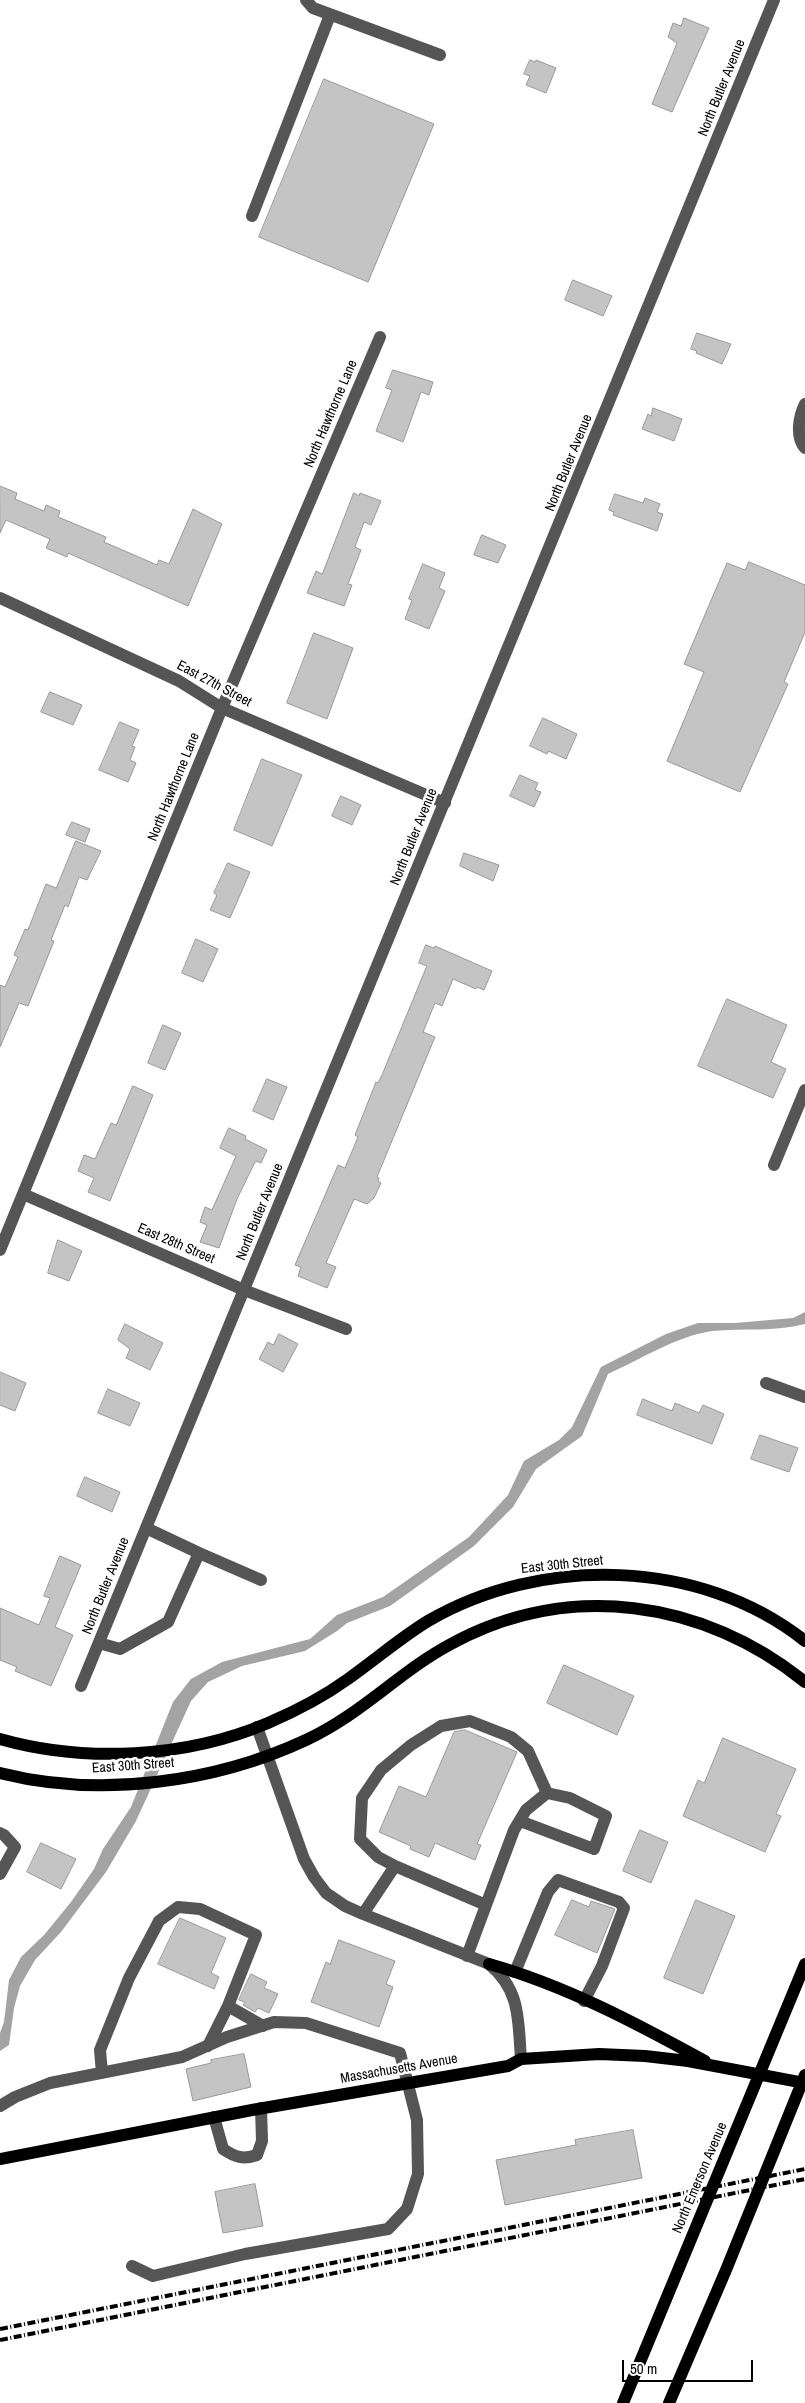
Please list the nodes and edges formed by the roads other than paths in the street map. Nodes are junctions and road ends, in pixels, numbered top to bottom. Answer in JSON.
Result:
{"nodes":[{"id":1,"x":306,"y":0,"type":"edge"},
{"id":2,"x":774,"y":0,"type":"edge"},
{"id":3,"x":330,"y":15,"type":"junction"},
{"id":4,"x":440,"y":55,"type":"dead end"},
{"id":5,"x":252,"y":216,"type":"dead end"},
{"id":6,"x":380,"y":337,"type":"dead end"},
{"id":7,"x":805,"y":404,"type":"edge"},
{"id":8,"x":805,"y":448,"type":"edge"},
{"id":9,"x":0,"y":598,"type":"edge"},
{"id":10,"x":222,"y":708,"type":"junction"},
{"id":11,"x":444,"y":804,"type":"junction"},
{"id":12,"x":805,"y":1090,"type":"edge"},
{"id":13,"x":774,"y":1166,"type":"dead end"},
{"id":14,"x":23,"y":1194,"type":"junction"},
{"id":15,"x":0,"y":1250,"type":"edge"},
{"id":16,"x":244,"y":1290,"type":"junction"},
{"id":17,"x":346,"y":1329,"type":"dead end"},
{"id":18,"x":766,"y":1383,"type":"dead end"},
{"id":19,"x":805,"y":1397,"type":"edge"},
{"id":20,"x":146,"y":1528,"type":"junction"},
{"id":21,"x":199,"y":1553,"type":"junction"},
{"id":22,"x":260,"y":1580,"type":"dead end"},
{"id":23,"x":805,"y":1641,"type":"edge"},
{"id":24,"x":99,"y":1643,"type":"junction"},
{"id":25,"x":805,"y":1682,"type":"edge"},
{"id":26,"x":81,"y":1686,"type":"dead end"},
{"id":27,"x":257,"y":1727,"type":"junction"},
{"id":28,"x":0,"y":1739,"type":"edge"},
{"id":29,"x":266,"y":1756,"type":"junction"},
{"id":30,"x":0,"y":1774,"type":"edge"},
{"id":31,"x":547,"y":1793,"type":"junction"},
{"id":32,"x":520,"y":1821,"type":"junction"},
{"id":33,"x":0,"y":1833,"type":"edge"},
{"id":34,"x":395,"y":1866,"type":"junction"},
{"id":35,"x":0,"y":1874,"type":"edge"},
{"id":36,"x":486,"y":1905,"type":"junction"},
{"id":37,"x":362,"y":1914,"type":"junction"},
{"id":38,"x":467,"y":1956,"type":"junction"},
{"id":39,"x":489,"y":1964,"type":"junction"},
{"id":40,"x":805,"y":1964,"type":"edge"},
{"id":41,"x":514,"y":1972,"type":"junction"},
{"id":42,"x":584,"y":2001,"type":"junction"},
{"id":43,"x":228,"y":2006,"type":"junction"},
{"id":44,"x":263,"y":2026,"type":"junction"},
{"id":45,"x":208,"y":2046,"type":"junction"},
{"id":46,"x":521,"y":2059,"type":"junction"},
{"id":47,"x":718,"y":2068,"type":"junction"},
{"id":48,"x":102,"y":2073,"type":"junction"},
{"id":49,"x":805,"y":2075,"type":"edge"},
{"id":50,"x":407,"y":2082,"type":"junction"},
{"id":51,"x":805,"y":2083,"type":"edge"},
{"id":52,"x":0,"y":2106,"type":"edge"},
{"id":53,"x":261,"y":2108,"type":"junction"},
{"id":54,"x":214,"y":2117,"type":"junction"},
{"id":55,"x":0,"y":2159,"type":"edge"},
{"id":56,"x":132,"y":2266,"type":"dead end"},
{"id":57,"x":622,"y":2403,"type":"edge"},
{"id":58,"x":669,"y":2403,"type":"edge"}],
"edges":[{"from":1,"to":3,"type":"street"},
{"from":2,"to":11,"type":"street","name":"North Butler Avenue"},
{"from":3,"to":4,"type":"street"},
{"from":3,"to":5,"type":"street"},
{"from":6,"to":10,"type":"street","name":"North Hawthorne Lane"},
{"from":7,"to":8,"type":"street"},
{"from":9,"to":10,"type":"street","name":"East 27th Street"},
{"from":10,"to":11,"type":"street","name":"East 27th Street"},
{"from":10,"to":14,"type":"street","name":"North Hawthorne Lane"},
{"from":11,"to":16,"type":"street","name":"North Butler Avenue"},
{"from":12,"to":13,"type":"street"},
{"from":14,"to":15,"type":"street","name":"North Hawthorne Lane"},
{"from":14,"to":16,"type":"street","name":"East 28th Street"},
{"from":16,"to":17,"type":"street","name":"East 28th Street"},
{"from":16,"to":20,"type":"street","name":"North Butler Avenue"},
{"from":18,"to":19,"type":"street"},
{"from":20,"to":21,"type":"street"},
{"from":20,"to":24,"type":"street","name":"North Butler Avenue"},
{"from":21,"to":22,"type":"street"},
{"from":21,"to":24,"type":"street"},
{"from":23,"to":27,"type":"main road","name":"East 30th Street"},
{"from":24,"to":26,"type":"street","name":"North Butler Avenue"},
{"from":25,"to":29,"type":"main road","name":"East 30th Street"},
{"from":27,"to":28,"type":"main road","name":"East 30th Street"},
{"from":27,"to":29,"type":"street"},
{"from":29,"to":30,"type":"main road","name":"East 30th Street"},
{"from":29,"to":37,"type":"street"},
{"from":31,"to":32,"type":"street"},
{"from":31,"to":32,"type":"street"},
{"from":31,"to":34,"type":"street"},
{"from":32,"to":36,"type":"street"},
{"from":33,"to":35,"type":"street"},
{"from":34,"to":36,"type":"street"},
{"from":34,"to":37,"type":"street"},
{"from":36,"to":38,"type":"street"},
{"from":37,"to":38,"type":"street"},
{"from":38,"to":39,"type":"street"},
{"from":39,"to":41,"type":"main road"},
{"from":39,"to":46,"type":"street"},
{"from":40,"to":57,"type":"main road","name":"North Emerson Avenue"},
{"from":41,"to":42,"type":"main road"},
{"from":41,"to":42,"type":"street"},
{"from":42,"to":47,"type":"main road"},
{"from":43,"to":44,"type":"street"},
{"from":43,"to":45,"type":"street"},
{"from":43,"to":48,"type":"street"},
{"from":44,"to":45,"type":"street"},
{"from":44,"to":50,"type":"street"},
{"from":45,"to":48,"type":"street"},
{"from":46,"to":47,"type":"main road","name":"Massachusetts Avenue"},
{"from":46,"to":50,"type":"main road","name":"Massachusetts Avenue"},
{"from":47,"to":51,"type":"main road","name":"Massachusetts Avenue"},
{"from":48,"to":52,"type":"street"},
{"from":49,"to":58,"type":"main road"},
{"from":50,"to":53,"type":"main road","name":"Massachusetts Avenue"},
{"from":50,"to":56,"type":"street"},
{"from":53,"to":54,"type":"main road","name":"Massachusetts Avenue"},
{"from":53,"to":54,"type":"street"},
{"from":54,"to":55,"type":"main road","name":"Massachusetts Avenue"}]}
